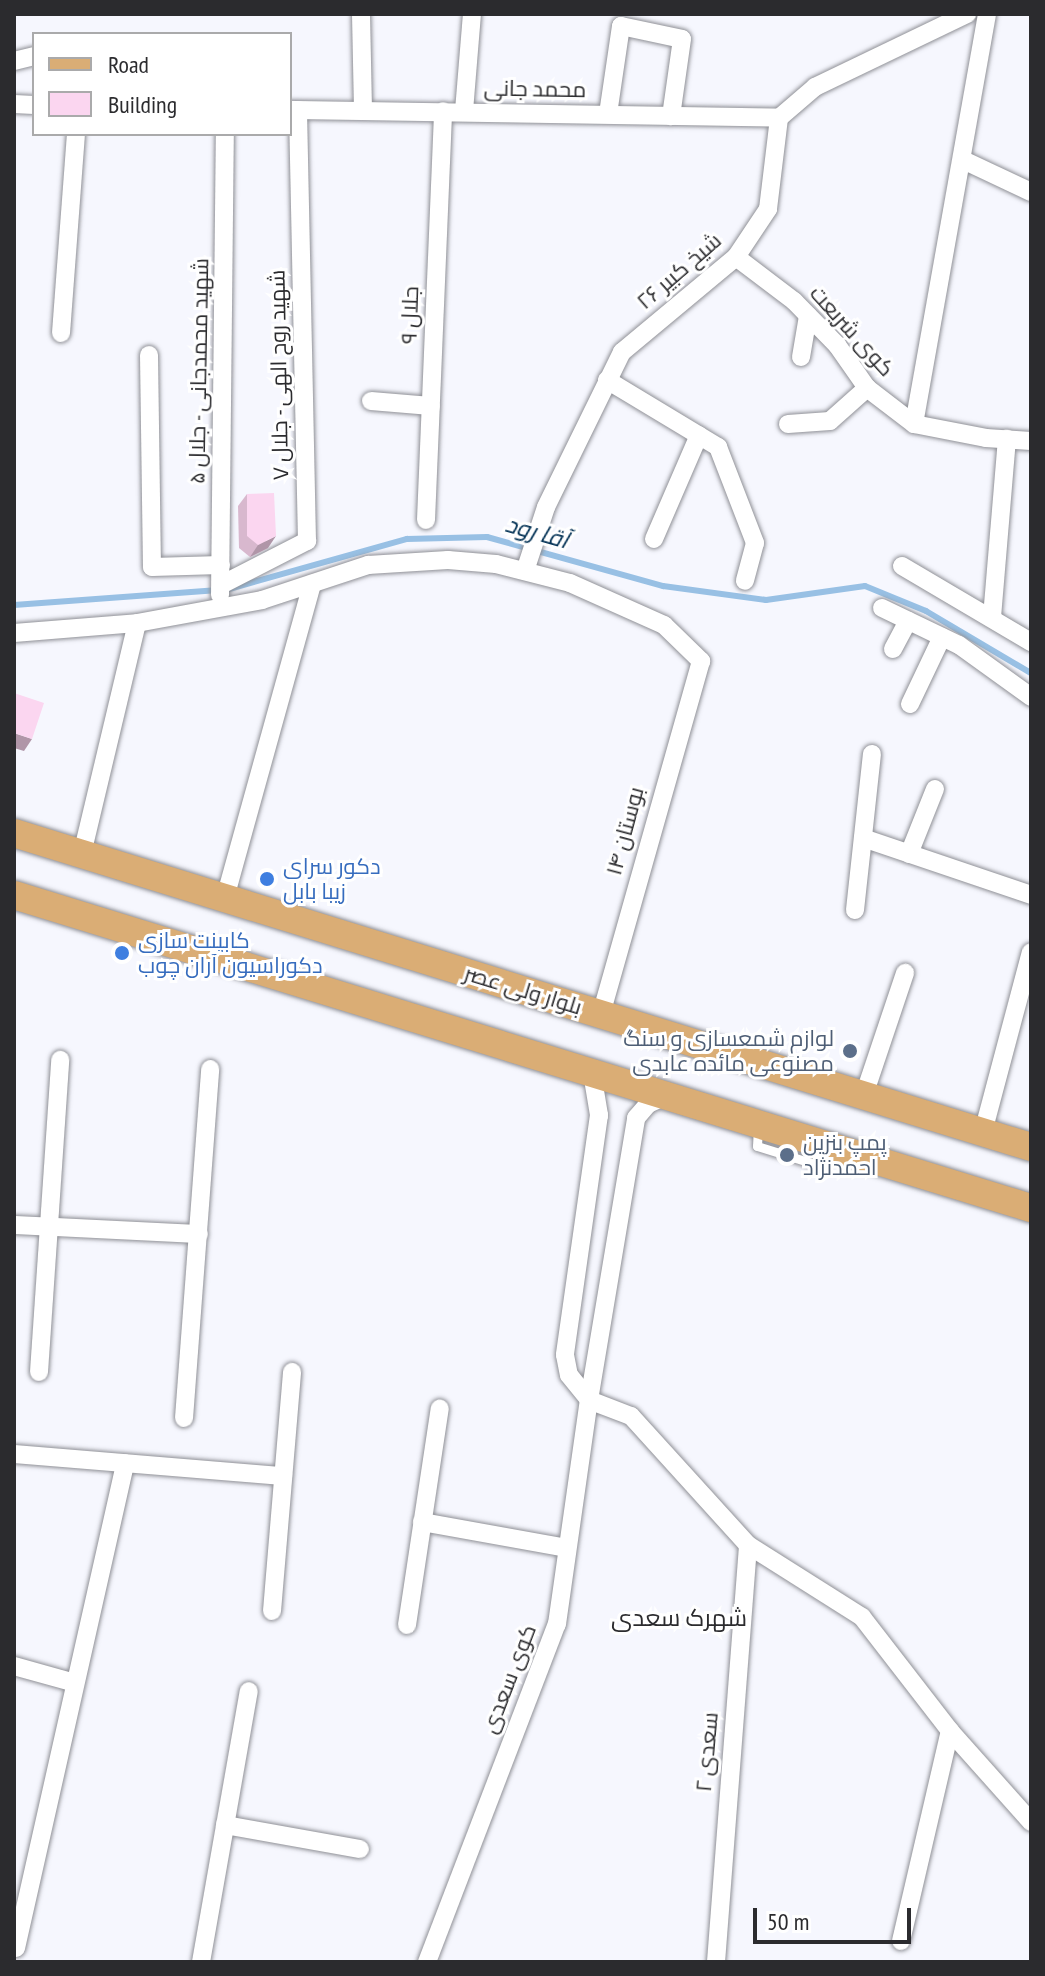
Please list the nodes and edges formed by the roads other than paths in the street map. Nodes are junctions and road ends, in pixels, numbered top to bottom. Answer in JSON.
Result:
{"nodes":[{"id":1,"x":361,"y":14,"type":"edge"},
{"id":2,"x":472,"y":14,"type":"edge"},
{"id":3,"x":967,"y":14,"type":"edge"},
{"id":4,"x":987,"y":14,"type":"edge"},
{"id":5,"x":294,"y":110,"type":"edge"},
{"id":6,"x":363,"y":111,"type":"junction"},
{"id":7,"x":443,"y":111,"type":"junction"},
{"id":8,"x":464,"y":111,"type":"junction"},
{"id":9,"x":608,"y":114,"type":"junction"},
{"id":10,"x":671,"y":116,"type":"junction"},
{"id":11,"x":779,"y":118,"type":"junction"},
{"id":12,"x":76,"y":136,"type":"edge"},
{"id":13,"x":225,"y":136,"type":"edge"},
{"id":14,"x":963,"y":160,"type":"junction"},
{"id":15,"x":1031,"y":192,"type":"edge"},
{"id":16,"x":736,"y":257,"type":"junction"},
{"id":17,"x":808,"y":316,"type":"junction"},
{"id":18,"x":61,"y":333,"type":"dead end"},
{"id":19,"x":149,"y":355,"type":"dead end"},
{"id":20,"x":801,"y":357,"type":"dead end"},
{"id":21,"x":607,"y":380,"type":"junction"},
{"id":22,"x":867,"y":388,"type":"junction"},
{"id":23,"x":371,"y":401,"type":"dead end"},
{"id":24,"x":431,"y":406,"type":"junction"},
{"id":25,"x":788,"y":424,"type":"dead end"},
{"id":26,"x":914,"y":424,"type":"junction"},
{"id":27,"x":699,"y":435,"type":"junction"},
{"id":28,"x":1007,"y":439,"type":"junction"},
{"id":29,"x":1031,"y":441,"type":"edge"},
{"id":30,"x":426,"y":520,"type":"dead end"},
{"id":31,"x":654,"y":539,"type":"dead end"},
{"id":32,"x":221,"y":565,"type":"junction"},
{"id":33,"x":902,"y":566,"type":"dead end"},
{"id":34,"x":525,"y":571,"type":"junction"},
{"id":35,"x":745,"y":581,"type":"dead end"},
{"id":36,"x":312,"y":584,"type":"junction"},
{"id":37,"x":221,"y":585,"type":"junction"},
{"id":38,"x":220,"y":608,"type":"junction"},
{"id":39,"x":882,"y":608,"type":"dead end"},
{"id":40,"x":992,"y":617,"type":"junction"},
{"id":41,"x":908,"y":621,"type":"junction"},
{"id":42,"x":137,"y":623,"type":"junction"},
{"id":43,"x":14,"y":633,"type":"edge"},
{"id":44,"x":942,"y":637,"type":"junction"},
{"id":45,"x":1031,"y":642,"type":"edge"},
{"id":46,"x":893,"y":649,"type":"dead end"},
{"id":47,"x":1031,"y":697,"type":"edge"},
{"id":48,"x":910,"y":704,"type":"dead end"},
{"id":49,"x":872,"y":754,"type":"dead end"},
{"id":50,"x":935,"y":789,"type":"dead end"},
{"id":51,"x":14,"y":833,"type":"edge"},
{"id":52,"x":863,"y":838,"type":"junction"},
{"id":53,"x":82,"y":854,"type":"junction"},
{"id":54,"x":909,"y":854,"type":"junction"},
{"id":55,"x":14,"y":895,"type":"edge"},
{"id":56,"x":1031,"y":895,"type":"edge"},
{"id":57,"x":225,"y":898,"type":"junction"},
{"id":58,"x":855,"y":910,"type":"dead end"},
{"id":59,"x":1031,"y":952,"type":"edge"},
{"id":60,"x":1028,"y":972,"type":"edge"},
{"id":61,"x":905,"y":973,"type":"dead end"},
{"id":62,"x":601,"y":1014,"type":"junction"},
{"id":63,"x":60,"y":1060,"type":"dead end"},
{"id":64,"x":210,"y":1069,"type":"dead end"},
{"id":65,"x":592,"y":1073,"type":"junction"},
{"id":66,"x":864,"y":1095,"type":"junction"},
{"id":67,"x":666,"y":1096,"type":"junction"},
{"id":68,"x":983,"y":1132,"type":"junction"},
{"id":69,"x":1031,"y":1147,"type":"edge"},
{"id":70,"x":1031,"y":1208,"type":"edge"},
{"id":71,"x":14,"y":1225,"type":"edge"},
{"id":72,"x":49,"y":1227,"type":"junction"},
{"id":73,"x":199,"y":1234,"type":"junction"},
{"id":74,"x":39,"y":1372,"type":"dead end"},
{"id":75,"x":292,"y":1372,"type":"dead end"},
{"id":76,"x":589,"y":1400,"type":"junction"},
{"id":77,"x":440,"y":1408,"type":"dead end"},
{"id":78,"x":184,"y":1418,"type":"dead end"},
{"id":79,"x":14,"y":1454,"type":"edge"},
{"id":80,"x":125,"y":1463,"type":"junction"},
{"id":81,"x":283,"y":1476,"type":"junction"},
{"id":82,"x":422,"y":1522,"type":"junction"},
{"id":83,"x":748,"y":1545,"type":"junction"},
{"id":84,"x":566,"y":1548,"type":"junction"},
{"id":85,"x":272,"y":1611,"type":"dead end"},
{"id":86,"x":407,"y":1625,"type":"dead end"},
{"id":87,"x":14,"y":1666,"type":"edge"},
{"id":88,"x":75,"y":1683,"type":"junction"},
{"id":89,"x":249,"y":1691,"type":"dead end"},
{"id":90,"x":950,"y":1731,"type":"junction"},
{"id":91,"x":1031,"y":1822,"type":"edge"},
{"id":92,"x":225,"y":1825,"type":"junction"},
{"id":93,"x":360,"y":1849,"type":"dead end"},
{"id":94,"x":901,"y":1941,"type":"dead end"},
{"id":95,"x":15,"y":1947,"type":"edge"},
{"id":96,"x":29,"y":1962,"type":"edge"},
{"id":97,"x":201,"y":1962,"type":"edge"},
{"id":98,"x":427,"y":1962,"type":"edge"},
{"id":99,"x":716,"y":1962,"type":"edge"}],
"edges":[{"from":1,"to":6,"type":"street"},
{"from":2,"to":8,"type":"street"},
{"from":3,"to":11,"type":"street"},
{"from":4,"to":14,"type":"street"},
{"from":5,"to":6,"type":"street","name":"محمد جانی"},
{"from":5,"to":37,"type":"street","name":"شهید روح الهی - جلال ۷"},
{"from":6,"to":7,"type":"street","name":"محمد جانی"},
{"from":7,"to":8,"type":"street","name":"محمد جانی"},
{"from":7,"to":24,"type":"street","name":"جلال ۹"},
{"from":8,"to":9,"type":"street","name":"محمد جانی"},
{"from":9,"to":10,"type":"street","name":"محمد جانی"},
{"from":9,"to":10,"type":"street"},
{"from":10,"to":11,"type":"street","name":"محمد جانی"},
{"from":11,"to":16,"type":"street","name":"شیخ کبیر ۲۶"},
{"from":12,"to":18,"type":"street"},
{"from":13,"to":32,"type":"street","name":"شهید محمدجانی - جلال ۵"},
{"from":14,"to":15,"type":"street"},
{"from":14,"to":26,"type":"street"},
{"from":16,"to":17,"type":"street","name":"کوی شریعت"},
{"from":16,"to":21,"type":"street","name":"شیخ کبیر ۲۶"},
{"from":17,"to":20,"type":"street"},
{"from":17,"to":22,"type":"street","name":"کوی شریعت"},
{"from":19,"to":32,"type":"street"},
{"from":21,"to":27,"type":"street"},
{"from":21,"to":34,"type":"street","name":"شیخ کبیر ۲۶"},
{"from":22,"to":25,"type":"street"},
{"from":22,"to":26,"type":"street","name":"کوی شریعت"},
{"from":23,"to":24,"type":"street"},
{"from":24,"to":30,"type":"street","name":"جلال ۹"},
{"from":26,"to":28,"type":"street","name":"کوی شریعت"},
{"from":27,"to":31,"type":"street"},
{"from":27,"to":35,"type":"street"},
{"from":28,"to":29,"type":"street","name":"کوی شریعت"},
{"from":28,"to":40,"type":"street"},
{"from":32,"to":37,"type":"street","name":"شهید محمدجانی - جلال ۵"},
{"from":33,"to":40,"type":"street"},
{"from":34,"to":36,"type":"street"},
{"from":34,"to":62,"type":"street","name":"بوستان ۱۴"},
{"from":36,"to":38,"type":"street"},
{"from":36,"to":57,"type":"street"},
{"from":37,"to":38,"type":"street","name":"شهید محمدجانی - جلال ۵"},
{"from":38,"to":42,"type":"street"},
{"from":39,"to":41,"type":"street"},
{"from":40,"to":45,"type":"street"},
{"from":41,"to":44,"type":"street"},
{"from":41,"to":46,"type":"street"},
{"from":42,"to":43,"type":"street"},
{"from":42,"to":53,"type":"street"},
{"from":44,"to":47,"type":"street"},
{"from":44,"to":48,"type":"street"},
{"from":49,"to":52,"type":"street"},
{"from":50,"to":54,"type":"street"},
{"from":51,"to":53,"type":"main road","name":"بلوار ولی عصر"},
{"from":52,"to":54,"type":"street"},
{"from":52,"to":58,"type":"street"},
{"from":53,"to":57,"type":"main road","name":"بلوار ولی عصر"},
{"from":54,"to":56,"type":"street"},
{"from":55,"to":65,"type":"main road"},
{"from":57,"to":62,"type":"main road","name":"بلوار ولی عصر"},
{"from":59,"to":60,"type":"street"},
{"from":60,"to":68,"type":"street"},
{"from":61,"to":66,"type":"street"},
{"from":62,"to":66,"type":"main road","name":"بلوار ولی عصر"},
{"from":63,"to":72,"type":"street"},
{"from":64,"to":73,"type":"street"},
{"from":65,"to":67,"type":"main road"},
{"from":65,"to":76,"type":"street"},
{"from":66,"to":68,"type":"main road","name":"بلوار ولی عصر"},
{"from":67,"to":70,"type":"main road"},
{"from":67,"to":76,"type":"street","name":"کوی سعدی"},
{"from":68,"to":69,"type":"main road","name":"بلوار ولی عصر"},
{"from":71,"to":72,"type":"street"},
{"from":72,"to":73,"type":"street"},
{"from":72,"to":74,"type":"street"},
{"from":73,"to":78,"type":"street"},
{"from":75,"to":81,"type":"street"},
{"from":76,"to":83,"type":"street"},
{"from":76,"to":84,"type":"street","name":"کوی سعدی"},
{"from":77,"to":82,"type":"street"},
{"from":79,"to":80,"type":"street"},
{"from":80,"to":81,"type":"street"},
{"from":80,"to":88,"type":"street"},
{"from":81,"to":85,"type":"street"},
{"from":82,"to":84,"type":"street"},
{"from":82,"to":86,"type":"street"},
{"from":83,"to":90,"type":"street"},
{"from":83,"to":99,"type":"street","name":"سعدی ۲"},
{"from":84,"to":98,"type":"street","name":"کوی سعدی"},
{"from":87,"to":88,"type":"street"},
{"from":88,"to":95,"type":"street"},
{"from":89,"to":92,"type":"street"},
{"from":90,"to":91,"type":"street"},
{"from":90,"to":94,"type":"street"},
{"from":92,"to":93,"type":"street"},
{"from":92,"to":97,"type":"street"},
{"from":95,"to":96,"type":"street"}]}
